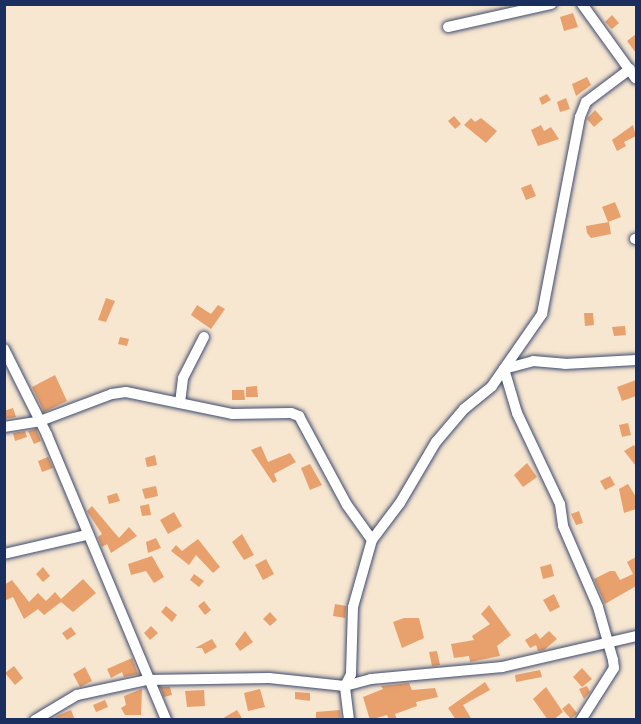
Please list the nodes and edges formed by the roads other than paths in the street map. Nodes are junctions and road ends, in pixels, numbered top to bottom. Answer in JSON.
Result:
{"nodes":[{"id":1,"x":551,"y":4,"type":"edge"},
{"id":2,"x":582,"y":5,"type":"edge"},
{"id":3,"x":448,"y":27,"type":"dead end"},
{"id":4,"x":633,"y":74,"type":"edge"},
{"id":5,"x":204,"y":338,"type":"dead end"},
{"id":6,"x":4,"y":349,"type":"edge"},
{"id":7,"x":636,"y":360,"type":"edge"},
{"id":8,"x":504,"y":369,"type":"junction"},
{"id":9,"x":180,"y":403,"type":"junction"},
{"id":10,"x":40,"y":421,"type":"junction"},
{"id":11,"x":4,"y":427,"type":"edge"},
{"id":12,"x":86,"y":535,"type":"junction"},
{"id":13,"x":372,"y":540,"type":"junction"},
{"id":14,"x":4,"y":554,"type":"edge"},
{"id":15,"x":636,"y":636,"type":"edge"},
{"id":16,"x":609,"y":645,"type":"junction"},
{"id":17,"x":147,"y":680,"type":"junction"},
{"id":18,"x":345,"y":686,"type":"junction"},
{"id":19,"x":35,"y":720,"type":"edge"},
{"id":20,"x":166,"y":720,"type":"edge"},
{"id":21,"x":349,"y":720,"type":"edge"},
{"id":22,"x":581,"y":720,"type":"edge"}],
"edges":[{"from":1,"to":3,"type":"street"},
{"from":2,"to":4,"type":"street"},
{"from":4,"to":8,"type":"street"},
{"from":5,"to":9,"type":"street"},
{"from":6,"to":10,"type":"street"},
{"from":7,"to":8,"type":"street"},
{"from":8,"to":13,"type":"street"},
{"from":8,"to":16,"type":"street"},
{"from":9,"to":10,"type":"street"},
{"from":9,"to":13,"type":"street"},
{"from":10,"to":11,"type":"street"},
{"from":10,"to":12,"type":"street"},
{"from":12,"to":14,"type":"street"},
{"from":12,"to":17,"type":"street"},
{"from":13,"to":18,"type":"street"},
{"from":15,"to":16,"type":"street"},
{"from":16,"to":18,"type":"street"},
{"from":16,"to":22,"type":"street"},
{"from":17,"to":18,"type":"street"},
{"from":17,"to":19,"type":"street"},
{"from":17,"to":20,"type":"street"},
{"from":18,"to":21,"type":"street"}]}
